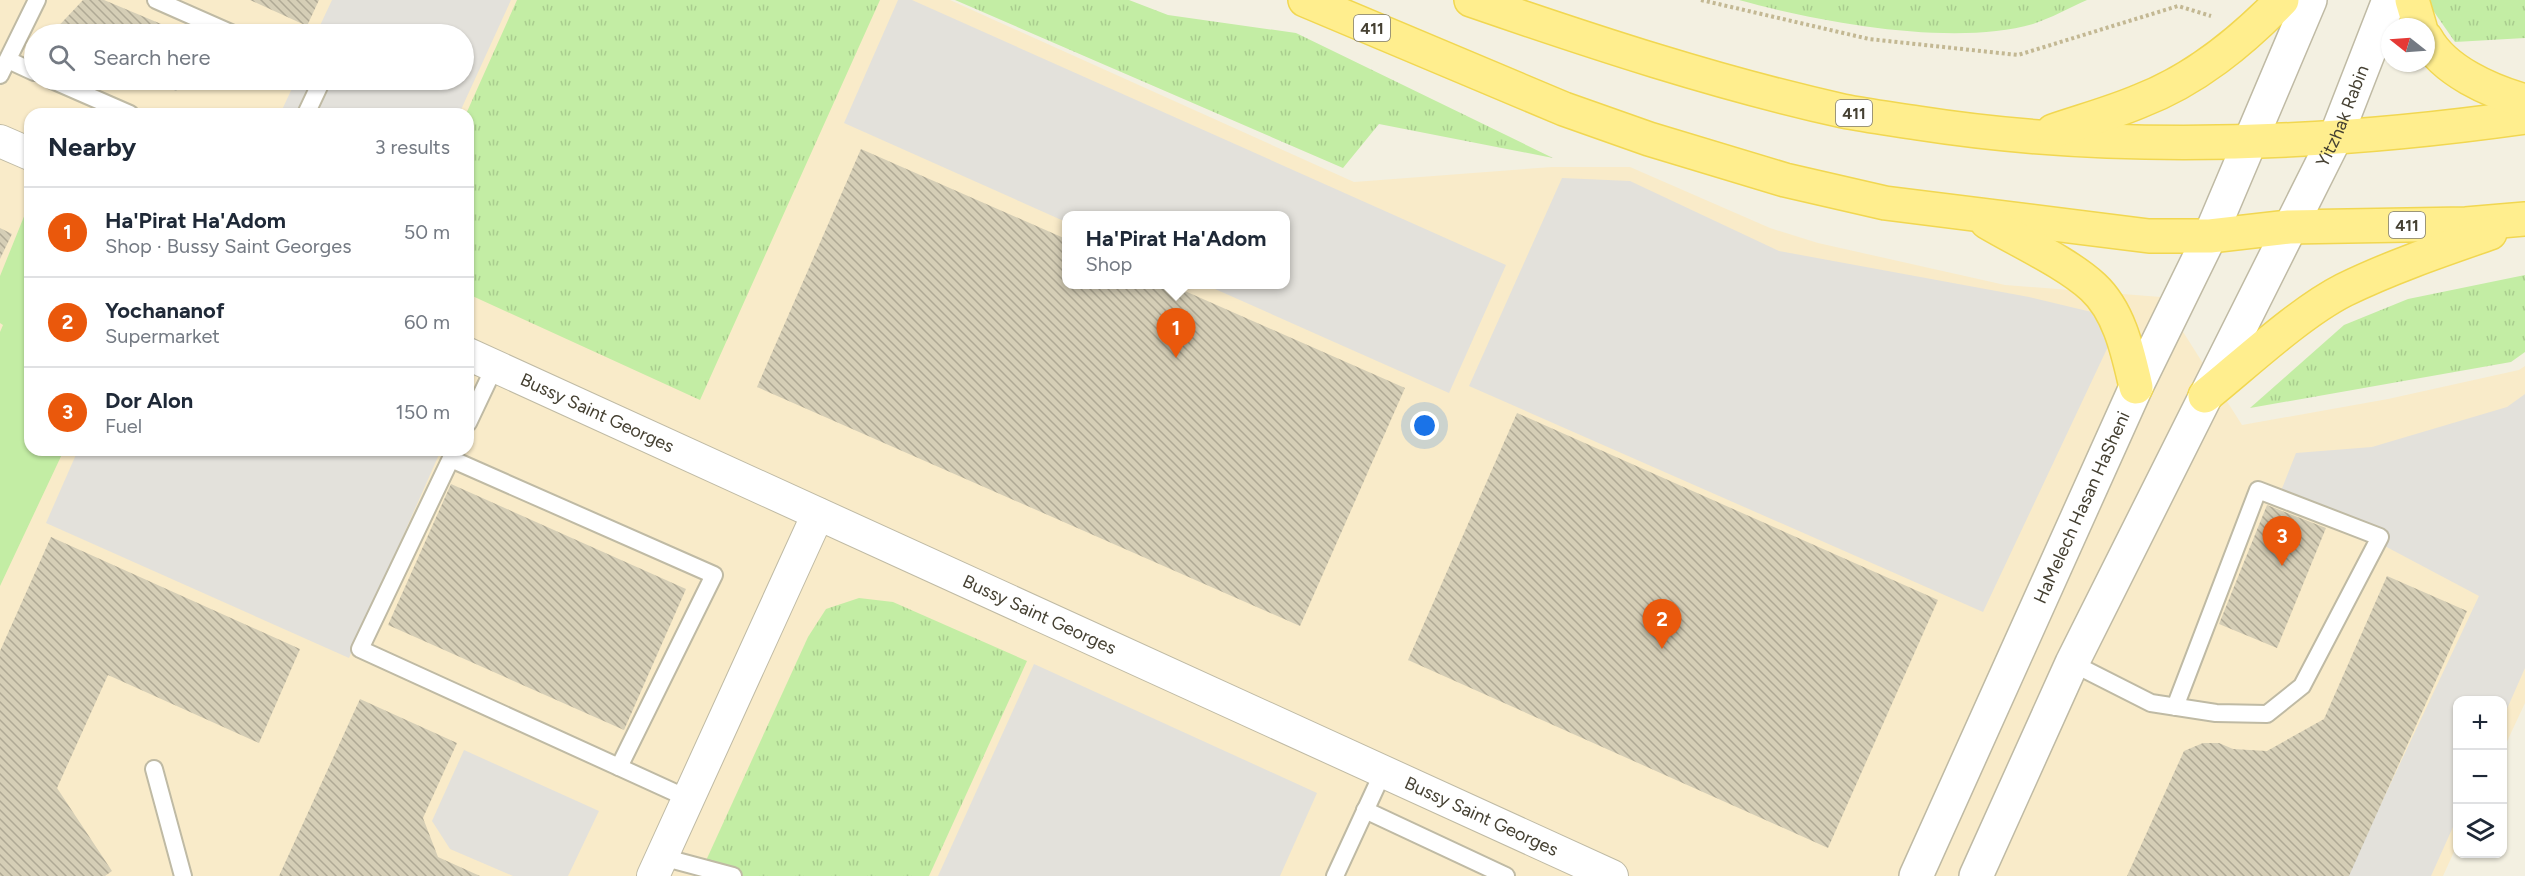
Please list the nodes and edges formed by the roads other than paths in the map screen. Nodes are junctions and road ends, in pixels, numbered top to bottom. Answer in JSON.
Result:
{"nodes":[{"id":1,"x":37,"y":0,"type":"edge"},
{"id":2,"x":156,"y":0,"type":"edge"},
{"id":3,"x":1305,"y":0,"type":"edge"},
{"id":4,"x":1471,"y":0,"type":"edge"},
{"id":5,"x":2282,"y":0,"type":"edge"},
{"id":6,"x":2310,"y":0,"type":"edge"},
{"id":7,"x":2389,"y":0,"type":"edge"},
{"id":8,"x":2412,"y":0,"type":"edge"},
{"id":9,"x":2417,"y":18,"type":"edge"},
{"id":10,"x":25,"y":24,"type":"edge"},
{"id":11,"x":210,"y":24,"type":"edge"},
{"id":12,"x":24,"y":27,"type":"edge"},
{"id":13,"x":2435,"y":50,"type":"edge"},
{"id":14,"x":8,"y":60,"type":"junction"},
{"id":15,"x":24,"y":67,"type":"edge"},
{"id":16,"x":0,"y":75,"type":"edge"},
{"id":17,"x":75,"y":90,"type":"edge"},
{"id":18,"x":317,"y":90,"type":"edge"},
{"id":19,"x":2525,"y":101,"type":"edge"},
{"id":20,"x":116,"y":108,"type":"edge"},
{"id":21,"x":309,"y":108,"type":"edge"},
{"id":22,"x":2525,"y":117,"type":"edge"},
{"id":23,"x":2336,"y":136,"type":"junction"},
{"id":24,"x":2037,"y":137,"type":"junction"},
{"id":25,"x":0,"y":141,"type":"edge"},
{"id":26,"x":2251,"y":141,"type":"junction"},
{"id":27,"x":24,"y":151,"type":"edge"},
{"id":28,"x":1975,"y":215,"type":"junction"},
{"id":29,"x":2525,"y":220,"type":"edge"},
{"id":30,"x":2289,"y":227,"type":"junction"},
{"id":31,"x":2210,"y":236,"type":"junction"},
{"id":32,"x":481,"y":360,"type":"edge"},
{"id":33,"x":2136,"y":387,"type":"junction"},
{"id":34,"x":474,"y":394,"type":"edge"},
{"id":35,"x":2205,"y":396,"type":"junction"},
{"id":36,"x":452,"y":456,"type":"edge"},
{"id":37,"x":457,"y":456,"type":"edge"},
{"id":38,"x":818,"y":514,"type":"junction"},
{"id":39,"x":2072,"y":663,"type":"junction"},
{"id":40,"x":2175,"y":707,"type":"junction"},
{"id":41,"x":620,"y":767,"type":"junction"},
{"id":42,"x":154,"y":769,"type":"dead end"},
{"id":43,"x":1383,"y":772,"type":"junction"},
{"id":44,"x":689,"y":799,"type":"junction"},
{"id":45,"x":1365,"y":810,"type":"junction"},
{"id":46,"x":658,"y":867,"type":"edge"},
{"id":47,"x":183,"y":876,"type":"edge"},
{"id":48,"x":733,"y":876,"type":"edge"},
{"id":49,"x":1335,"y":876,"type":"edge"},
{"id":50,"x":1506,"y":876,"type":"edge"},
{"id":51,"x":1612,"y":876,"type":"edge"},
{"id":52,"x":1916,"y":876,"type":"edge"},
{"id":53,"x":1976,"y":876,"type":"edge"}],
"edges":[{"from":1,"to":10,"type":"lane"},
{"from":2,"to":11,"type":"lane"},
{"from":3,"to":28,"type":"main road","number":"411"},
{"from":4,"to":24,"type":"main road","number":"411"},
{"from":5,"to":24,"type":"main road"},
{"from":6,"to":26,"type":"street"},
{"from":7,"to":23,"type":"street","name":"Yitzhak Rabin"},
{"from":8,"to":9,"type":"main road"},
{"from":12,"to":14,"type":"lane"},
{"from":13,"to":19,"type":"main road"},
{"from":14,"to":15,"type":"lane"},
{"from":14,"to":16,"type":"lane"},
{"from":17,"to":20,"type":"lane"},
{"from":18,"to":21,"type":"lane"},
{"from":22,"to":23,"type":"main road","number":"411"},
{"from":23,"to":26,"type":"main road","number":"411"},
{"from":23,"to":30,"type":"street","name":"Yitzhak Rabin"},
{"from":24,"to":26,"type":"main road","number":"411"},
{"from":25,"to":27,"type":"street"},
{"from":26,"to":31,"type":"street","name":"HaMelech Hasan HaSheni"},
{"from":28,"to":31,"type":"main road","number":"411"},
{"from":28,"to":33,"type":"main road"},
{"from":29,"to":30,"type":"main road","number":"411"},
{"from":29,"to":35,"type":"main road"},
{"from":30,"to":31,"type":"main road","number":"411"},
{"from":30,"to":35,"type":"street"},
{"from":31,"to":33,"type":"street","name":"HaMelech Hasan HaSheni"},
{"from":32,"to":34,"type":"lane"},
{"from":32,"to":38,"type":"street","name":"Bussy Saint Georges"},
{"from":33,"to":52,"type":"street","name":"HaMelech Hasan HaSheni"},
{"from":35,"to":39,"type":"street"},
{"from":36,"to":41,"type":"lane"},
{"from":37,"to":41,"type":"lane"},
{"from":38,"to":43,"type":"street","name":"Bussy Saint Georges"},
{"from":38,"to":44,"type":"street"},
{"from":39,"to":40,"type":"lane"},
{"from":39,"to":53,"type":"street"},
{"from":40,"to":40,"type":"lane"},
{"from":41,"to":44,"type":"lane"},
{"from":42,"to":47,"type":"lane"},
{"from":43,"to":45,"type":"lane"},
{"from":43,"to":51,"type":"street","name":"Bussy Saint Georges"},
{"from":44,"to":46,"type":"street"},
{"from":45,"to":49,"type":"lane"},
{"from":45,"to":50,"type":"lane"},
{"from":46,"to":48,"type":"lane"}]}
